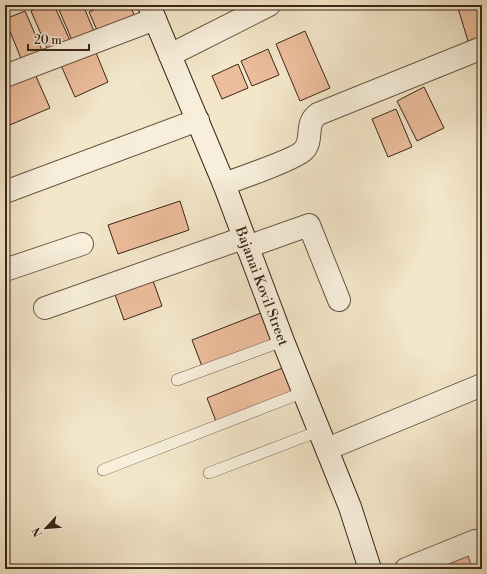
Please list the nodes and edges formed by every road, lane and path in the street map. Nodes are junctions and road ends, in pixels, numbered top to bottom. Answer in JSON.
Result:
{"nodes":[{"id":1,"x":269,"y":5,"type":"edge"},
{"id":2,"x":152,"y":12,"type":"edge"},
{"id":3,"x":482,"y":48,"type":"edge"},
{"id":4,"x":170,"y":55,"type":"junction"},
{"id":5,"x":5,"y":76,"type":"edge"},
{"id":6,"x":198,"y":120,"type":"junction"},
{"id":7,"x":224,"y":184,"type":"junction"},
{"id":8,"x":5,"y":192,"type":"edge"},
{"id":9,"x":245,"y":242,"type":"junction"},
{"id":10,"x":82,"y":244,"type":"dead end"},
{"id":11,"x":5,"y":270,"type":"edge"},
{"id":12,"x":339,"y":300,"type":"dead end"},
{"id":13,"x":45,"y":308,"type":"dead end"},
{"id":14,"x":283,"y":341,"type":"junction"},
{"id":15,"x":177,"y":380,"type":"dead end"},
{"id":16,"x":482,"y":385,"type":"edge"},
{"id":17,"x":304,"y":392,"type":"junction"},
{"id":18,"x":323,"y":440,"type":"junction"},
{"id":19,"x":103,"y":470,"type":"dead end"},
{"id":20,"x":209,"y":473,"type":"dead end"},
{"id":21,"x":482,"y":560,"type":"edge"},
{"id":22,"x":370,"y":569,"type":"edge"},
{"id":23,"x":406,"y":569,"type":"edge"}],
"edges":[{"from":1,"to":4,"type":"street"},
{"from":2,"to":4,"type":"street","name":"Bajanai Kovil Street"},
{"from":2,"to":5,"type":"street"},
{"from":3,"to":7,"type":"street"},
{"from":4,"to":6,"type":"street","name":"Bajanai Kovil Street"},
{"from":6,"to":7,"type":"street","name":"Bajanai Kovil Street"},
{"from":6,"to":8,"type":"street"},
{"from":7,"to":9,"type":"street","name":"Bajanai Kovil Street"},
{"from":9,"to":12,"type":"street"},
{"from":9,"to":13,"type":"street"},
{"from":9,"to":14,"type":"street","name":"Bajanai Kovil Street"},
{"from":10,"to":11,"type":"street"},
{"from":14,"to":15,"type":"lane"},
{"from":14,"to":17,"type":"street","name":"Bajanai Kovil Street"},
{"from":16,"to":18,"type":"street"},
{"from":17,"to":18,"type":"street","name":"Bajanai Kovil Street"},
{"from":17,"to":19,"type":"lane"},
{"from":18,"to":20,"type":"lane"},
{"from":18,"to":22,"type":"street","name":"Bajanai Kovil Street"},
{"from":21,"to":23,"type":"street"}]}
